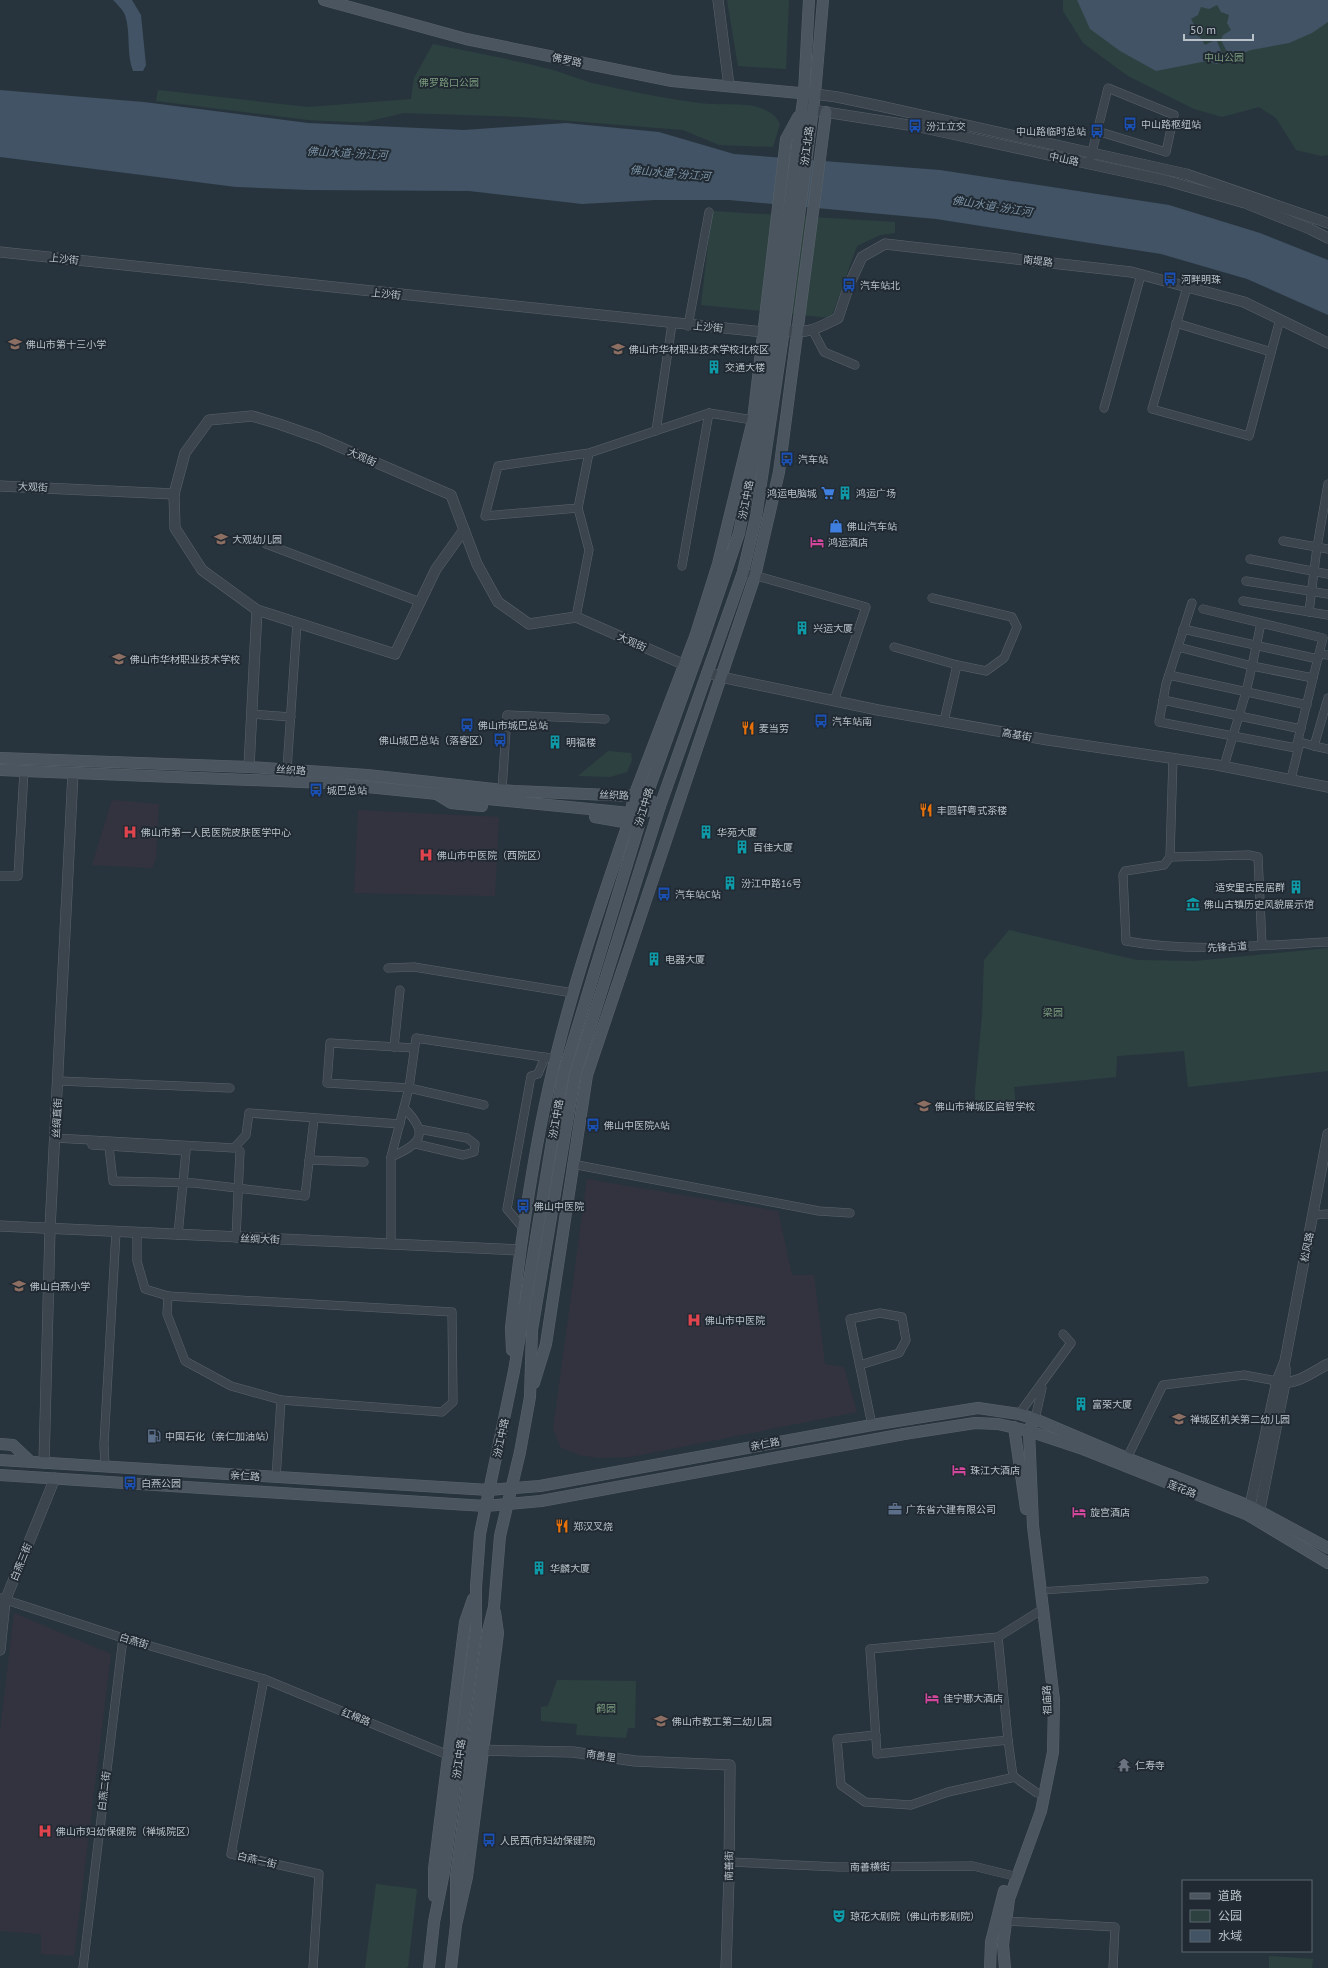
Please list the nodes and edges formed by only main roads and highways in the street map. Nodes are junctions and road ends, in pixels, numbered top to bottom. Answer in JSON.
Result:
{"nodes":[{"id":1,"x":324,"y":0,"type":"edge"},
{"id":2,"x":809,"y":0,"type":"edge"},
{"id":3,"x":823,"y":0,"type":"edge"},
{"id":4,"x":809,"y":94,"type":"junction"},
{"id":5,"x":826,"y":112,"type":"road end"},
{"id":6,"x":778,"y":292,"type":"junction"},
{"id":7,"x":768,"y":333,"type":"junction"},
{"id":8,"x":0,"y":758,"type":"edge"},
{"id":9,"x":0,"y":770,"type":"edge"},
{"id":10,"x":634,"y":796,"type":"junction"},
{"id":11,"x":646,"y":798,"type":"junction"},
{"id":12,"x":660,"y":806,"type":"junction"},
{"id":13,"x":634,"y":818,"type":"junction"},
{"id":14,"x":514,"y":1371,"type":"junction"},
{"id":15,"x":530,"y":1397,"type":"junction"},
{"id":16,"x":1019,"y":1414,"type":"junction"},
{"id":17,"x":1034,"y":1419,"type":"junction"},
{"id":18,"x":1014,"y":1427,"type":"junction"},
{"id":19,"x":1029,"y":1431,"type":"junction"},
{"id":20,"x":0,"y":1444,"type":"edge"},
{"id":21,"x":0,"y":1460,"type":"edge"},
{"id":22,"x":31,"y":1462,"type":"junction"},
{"id":23,"x":0,"y":1475,"type":"edge"},
{"id":24,"x":511,"y":1488,"type":"junction"},
{"id":25,"x":489,"y":1490,"type":"junction"},
{"id":26,"x":508,"y":1505,"type":"junction"},
{"id":27,"x":486,"y":1506,"type":"junction"},
{"id":28,"x":1254,"y":1513,"type":"junction"},
{"id":29,"x":1328,"y":1548,"type":"edge"},
{"id":30,"x":1328,"y":1563,"type":"edge"},
{"id":31,"x":476,"y":1587,"type":"junction"},
{"id":32,"x":494,"y":1607,"type":"junction"},
{"id":33,"x":434,"y":1922,"type":"junction"},
{"id":34,"x":456,"y":1925,"type":"junction"},
{"id":35,"x":990,"y":1952,"type":"junction"},
{"id":36,"x":429,"y":1968,"type":"edge"},
{"id":37,"x":451,"y":1968,"type":"edge"},
{"id":38,"x":986,"y":1968,"type":"edge"},
{"id":39,"x":990,"y":1968,"type":"edge"},
{"id":40,"x":1005,"y":1968,"type":"edge"}],
"edges":[{"from":1,"to":4,"type":"main road","name":"佛罗路"},
{"from":2,"to":4,"type":"main road","name":"汾江北路"},
{"from":3,"to":4,"type":"main road","name":"汾江北路"},
{"from":4,"to":6,"type":"main road","name":"汾江北路"},
{"from":4,"to":6,"type":"main road","name":"汾江北路"},
{"from":5,"to":15,"type":"main road"},
{"from":6,"to":7,"type":"main road"},
{"from":6,"to":12,"type":"main road","name":"汾江中路"},
{"from":7,"to":10,"type":"main road"},
{"from":7,"to":11,"type":"main road","name":"汾江中路"},
{"from":8,"to":10,"type":"main road","name":"丝织路"},
{"from":9,"to":13,"type":"main road","name":"丝织路"},
{"from":10,"to":11,"type":"main road","name":"丝织路"},
{"from":10,"to":13,"type":"main road"},
{"from":11,"to":12,"type":"main road","name":"丝织路"},
{"from":11,"to":13,"type":"main road","name":"汾江中路"},
{"from":12,"to":13,"type":"main road"},
{"from":12,"to":15,"type":"main road","name":"汾江中路"},
{"from":13,"to":14,"type":"main road","name":"汾江中路"},
{"from":13,"to":14,"type":"main road"},
{"from":14,"to":25,"type":"main road","name":"汾江中路"},
{"from":15,"to":24,"type":"main road","name":"汾江中路"},
{"from":16,"to":17,"type":"main road","name":"亲仁路"},
{"from":16,"to":18,"type":"main road"},
{"from":16,"to":24,"type":"main road","name":"亲仁路"},
{"from":17,"to":19,"type":"main road"},
{"from":17,"to":28,"type":"main road","name":"莲花路"},
{"from":18,"to":19,"type":"main road","name":"亲仁路"},
{"from":18,"to":26,"type":"main road","name":"亲仁路"},
{"from":18,"to":35,"type":"main road","name":"祖庙路"},
{"from":19,"to":28,"type":"main road","name":"莲花路"},
{"from":19,"to":40,"type":"main road","name":"祖庙路"},
{"from":20,"to":22,"type":"main road"},
{"from":21,"to":22,"type":"main road","name":"亲仁路"},
{"from":22,"to":25,"type":"main road","name":"亲仁路"},
{"from":23,"to":27,"type":"main road","name":"亲仁路"},
{"from":24,"to":25,"type":"main road","name":"亲仁路"},
{"from":24,"to":26,"type":"main road","name":"汾江中路"},
{"from":25,"to":27,"type":"main road","name":"汾江中路"},
{"from":26,"to":27,"type":"main road","name":"亲仁路"},
{"from":26,"to":32,"type":"main road","name":"汾江中路"},
{"from":27,"to":31,"type":"main road","name":"汾江中路"},
{"from":28,"to":29,"type":"main road","name":"莲花路"},
{"from":28,"to":30,"type":"main road","name":"莲花路"},
{"from":31,"to":33,"type":"main road","name":"汾江中路"},
{"from":31,"to":33,"type":"main road"},
{"from":32,"to":34,"type":"main road"},
{"from":32,"to":34,"type":"main road"},
{"from":33,"to":36,"type":"main road","name":"汾江中路"},
{"from":34,"to":37,"type":"main road"},
{"from":35,"to":38,"type":"main road"},
{"from":35,"to":39,"type":"main road","name":"祖庙路"}]}
